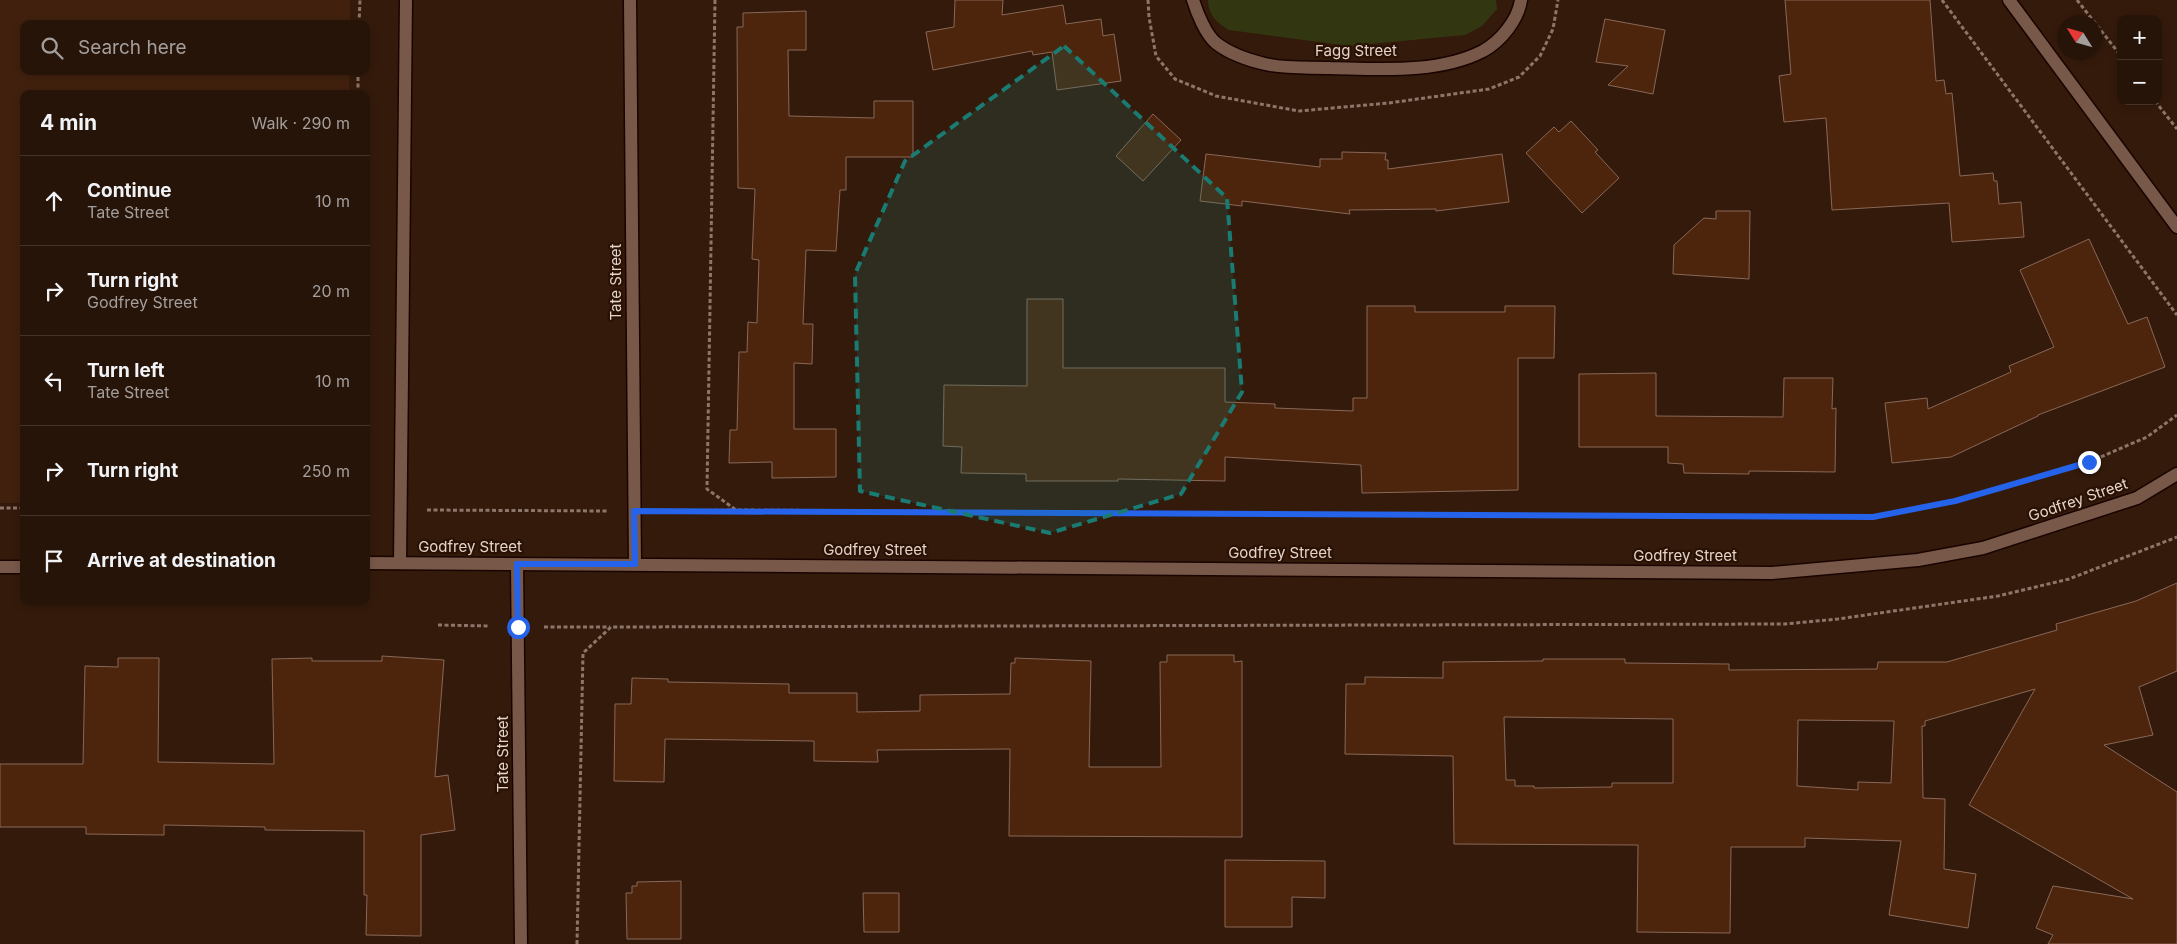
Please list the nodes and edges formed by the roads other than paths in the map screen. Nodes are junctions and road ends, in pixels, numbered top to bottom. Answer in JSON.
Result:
{"nodes":[{"id":1,"x":406,"y":0,"type":"edge"},
{"id":2,"x":630,"y":0,"type":"edge"},
{"id":3,"x":1193,"y":0,"type":"edge"},
{"id":4,"x":1521,"y":0,"type":"edge"},
{"id":5,"x":2010,"y":0,"type":"edge"},
{"id":6,"x":2177,"y":227,"type":"edge"},
{"id":7,"x":2177,"y":474,"type":"edge"},
{"id":8,"x":400,"y":563,"type":"junction"},
{"id":9,"x":370,"y":564,"type":"edge"},
{"id":10,"x":517,"y":564,"type":"junction"},
{"id":11,"x":635,"y":564,"type":"junction"},
{"id":12,"x":0,"y":567,"type":"edge"},
{"id":13,"x":20,"y":567,"type":"edge"},
{"id":14,"x":521,"y":944,"type":"edge"}],
"edges":[{"from":1,"to":8,"type":"street"},
{"from":2,"to":11,"type":"street","name":"Tate Street"},
{"from":3,"to":4,"type":"street","name":"Fagg Street"},
{"from":5,"to":6,"type":"street"},
{"from":7,"to":11,"type":"street","name":"Godfrey Street"},
{"from":8,"to":9,"type":"street","name":"Godfrey Street"},
{"from":8,"to":10,"type":"street","name":"Godfrey Street"},
{"from":10,"to":11,"type":"street","name":"Godfrey Street"},
{"from":10,"to":14,"type":"street","name":"Tate Street"},
{"from":12,"to":13,"type":"street"}]}
